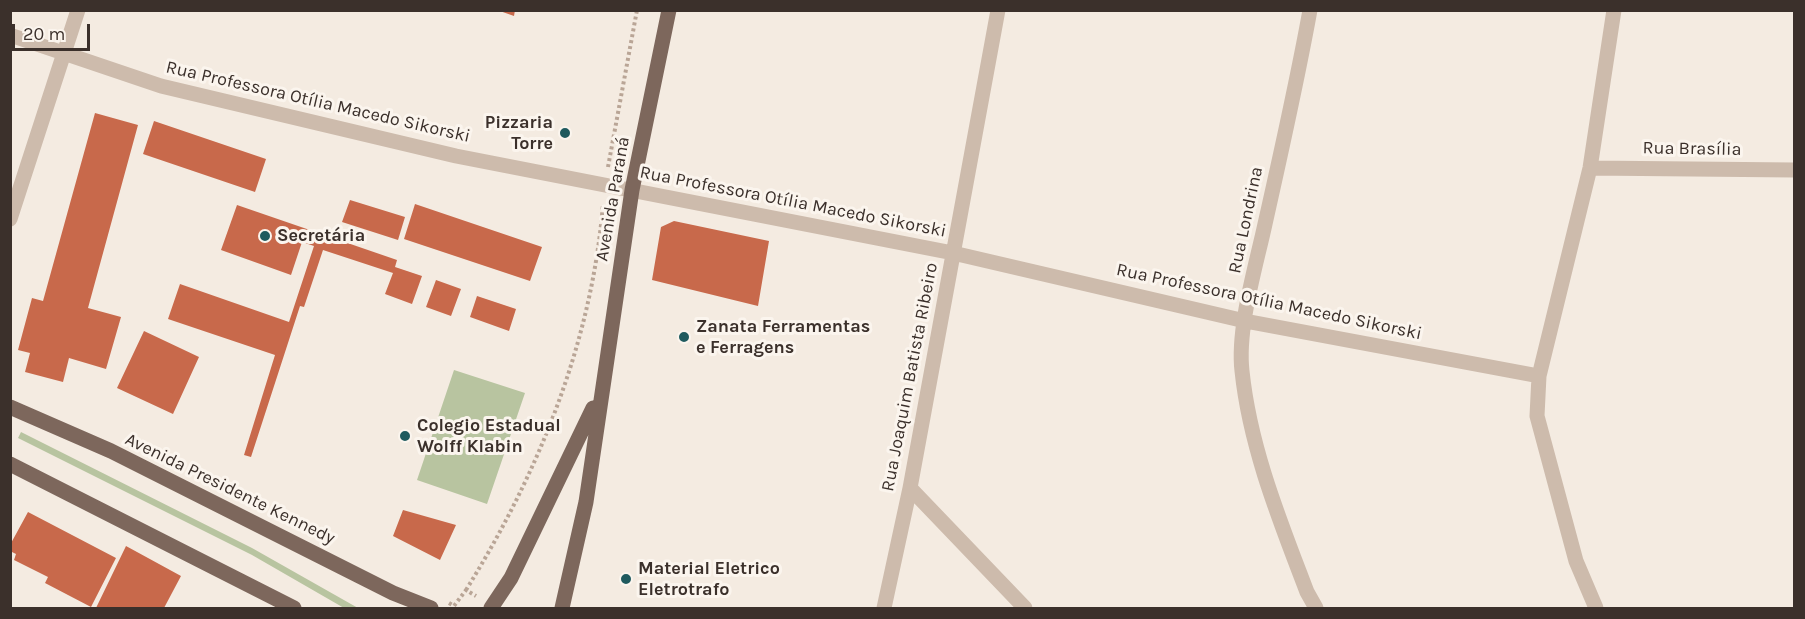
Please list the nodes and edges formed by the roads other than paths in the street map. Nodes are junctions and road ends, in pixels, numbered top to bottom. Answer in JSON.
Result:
{"nodes":[{"id":1,"x":78,"y":10,"type":"edge"},
{"id":2,"x":669,"y":10,"type":"edge"},
{"id":3,"x":998,"y":10,"type":"edge"},
{"id":4,"x":1310,"y":10,"type":"edge"},
{"id":5,"x":1614,"y":10,"type":"edge"},
{"id":6,"x":10,"y":35,"type":"edge"},
{"id":7,"x":64,"y":52,"type":"junction"},
{"id":8,"x":1590,"y":168,"type":"junction"},
{"id":9,"x":1794,"y":170,"type":"edge"},
{"id":10,"x":632,"y":190,"type":"junction"},
{"id":11,"x":10,"y":219,"type":"edge"},
{"id":12,"x":953,"y":253,"type":"junction"},
{"id":13,"x":1245,"y":321,"type":"junction"},
{"id":14,"x":1539,"y":376,"type":"junction"},
{"id":15,"x":600,"y":395,"type":"junction"},
{"id":16,"x":10,"y":407,"type":"edge"},
{"id":17,"x":10,"y":464,"type":"edge"},
{"id":18,"x":910,"y":488,"type":"junction"},
{"id":19,"x":294,"y":609,"type":"edge"},
{"id":20,"x":431,"y":609,"type":"edge"},
{"id":21,"x":491,"y":609,"type":"edge"},
{"id":22,"x":562,"y":609,"type":"edge"},
{"id":23,"x":884,"y":609,"type":"edge"},
{"id":24,"x":1025,"y":609,"type":"edge"},
{"id":25,"x":1316,"y":609,"type":"edge"},
{"id":26,"x":1596,"y":609,"type":"edge"}],
"edges":[{"from":1,"to":7,"type":"street"},
{"from":2,"to":10,"type":"main road","name":"Avenida Paraná"},
{"from":3,"to":12,"type":"street","name":"Rua Joaquim Batista Ribeiro"},
{"from":4,"to":13,"type":"street","name":"Rua Londrina"},
{"from":5,"to":8,"type":"street"},
{"from":6,"to":7,"type":"street","name":"Rua Professora Otília Macedo Sikorski"},
{"from":7,"to":10,"type":"street","name":"Rua Professora Otília Macedo Sikorski"},
{"from":7,"to":11,"type":"street"},
{"from":8,"to":9,"type":"street","name":"Rua Brasília"},
{"from":8,"to":14,"type":"street"},
{"from":10,"to":12,"type":"street","name":"Rua Professora Otília Macedo Sikorski"},
{"from":10,"to":15,"type":"main road","name":"Avenida Paraná"},
{"from":12,"to":13,"type":"street","name":"Rua Professora Otília Macedo Sikorski"},
{"from":12,"to":18,"type":"street","name":"Rua Joaquim Batista Ribeiro"},
{"from":13,"to":14,"type":"street","name":"Rua Professora Otília Macedo Sikorski"},
{"from":13,"to":25,"type":"street","name":"Rua Londrina"},
{"from":14,"to":26,"type":"street"},
{"from":15,"to":21,"type":"main road","name":"Avenida Paraná"},
{"from":15,"to":22,"type":"main road","name":"Avenida Paraná"},
{"from":16,"to":20,"type":"main road","name":"Avenida Presidente Kennedy"},
{"from":17,"to":19,"type":"main road"},
{"from":18,"to":23,"type":"street","name":"Rua Joaquim Batista Ribeiro"},
{"from":18,"to":24,"type":"street"}]}
